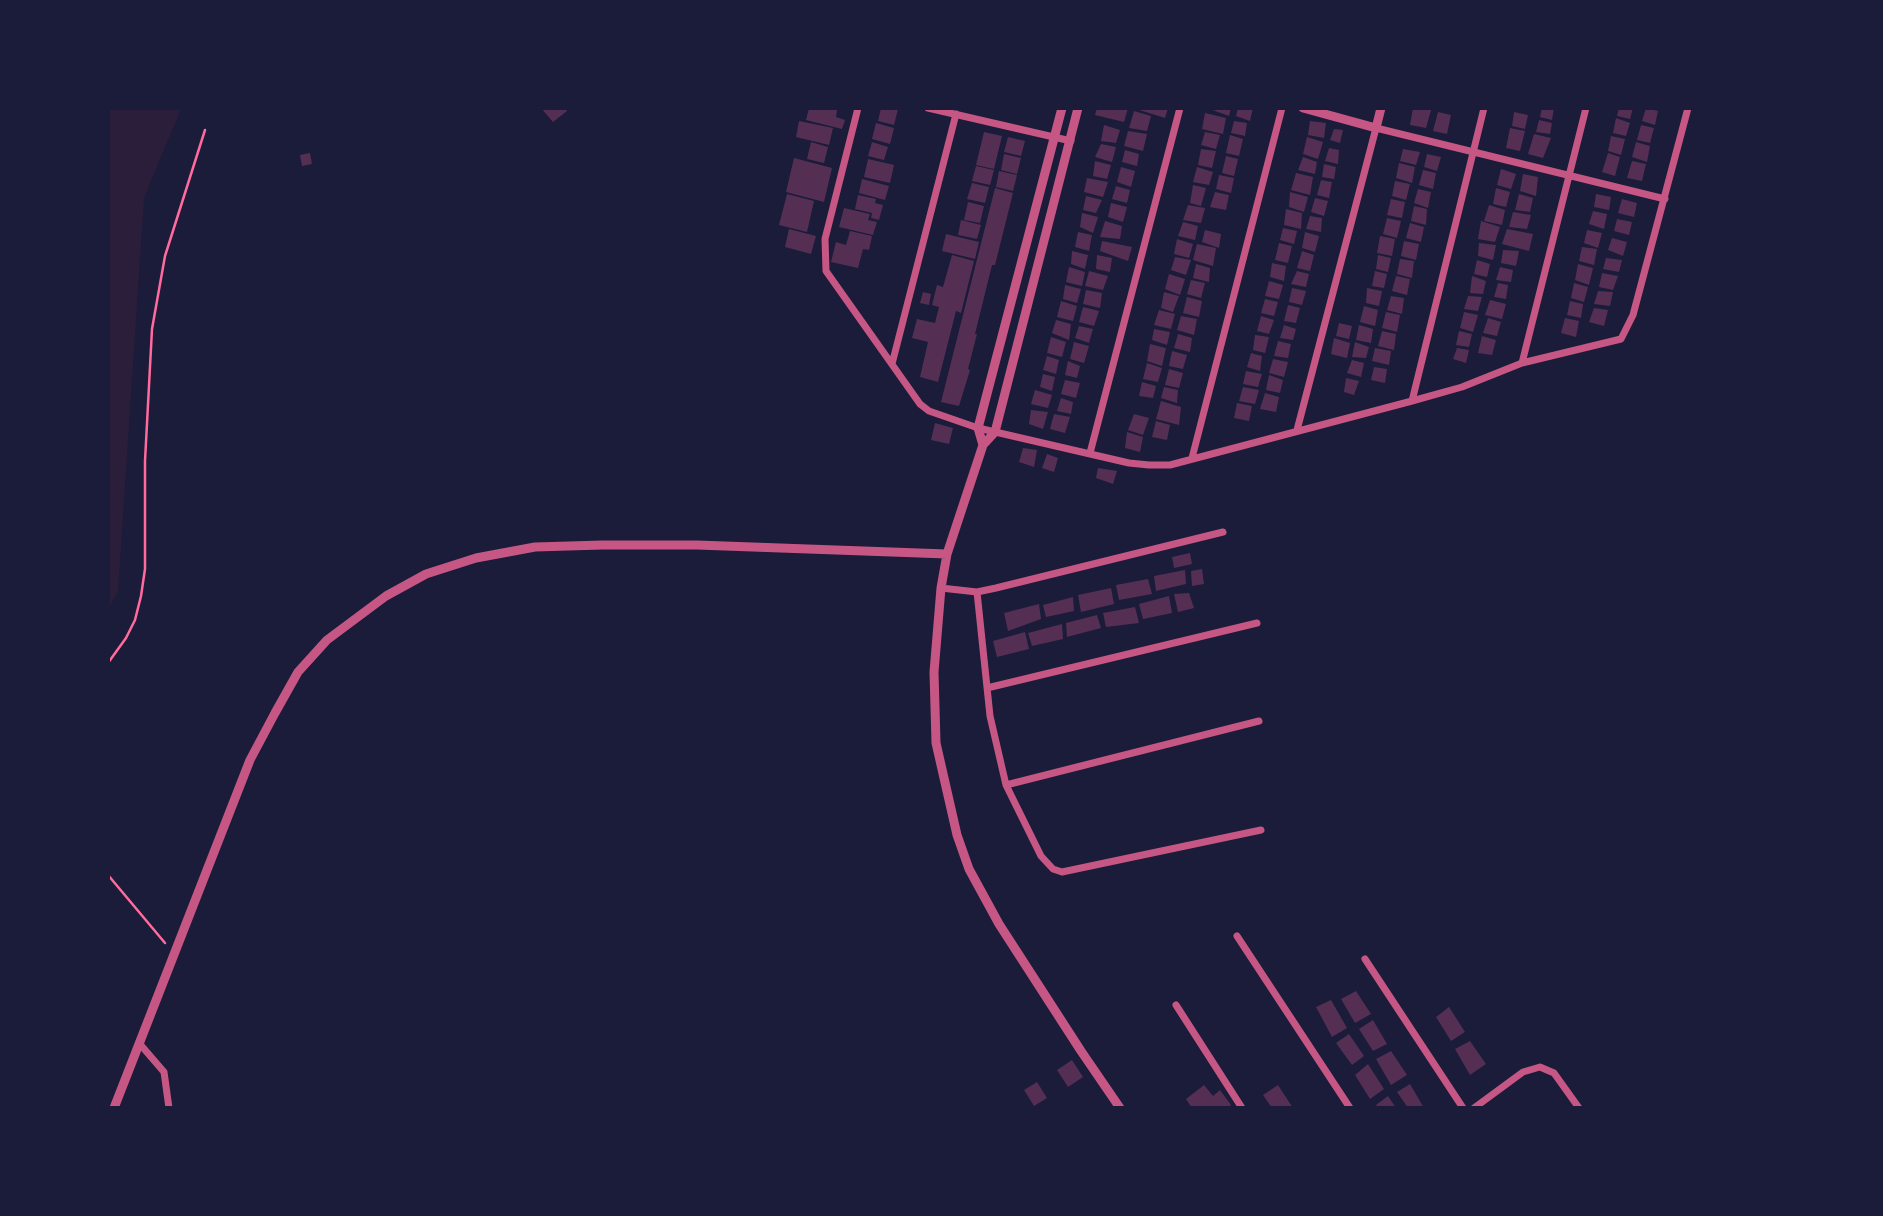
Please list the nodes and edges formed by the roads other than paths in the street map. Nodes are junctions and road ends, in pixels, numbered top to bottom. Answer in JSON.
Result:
{"nodes":[{"id":1,"x":858,"y":108,"type":"edge"},
{"id":2,"x":928,"y":108,"type":"edge"},
{"id":3,"x":1062,"y":108,"type":"edge"},
{"id":4,"x":1078,"y":108,"type":"edge"},
{"id":5,"x":1180,"y":108,"type":"edge"},
{"id":6,"x":1282,"y":108,"type":"edge"},
{"id":7,"x":1303,"y":108,"type":"edge"},
{"id":8,"x":1484,"y":108,"type":"edge"},
{"id":9,"x":1586,"y":108,"type":"edge"},
{"id":10,"x":1688,"y":108,"type":"edge"},
{"id":11,"x":1378,"y":111,"type":"edge"},
{"id":12,"x":956,"y":114,"type":"junction"},
{"id":13,"x":1376,"y":128,"type":"junction"},
{"id":14,"x":1055,"y":137,"type":"junction"},
{"id":15,"x":1071,"y":141,"type":"junction"},
{"id":16,"x":1473,"y":153,"type":"junction"},
{"id":17,"x":1569,"y":176,"type":"junction"},
{"id":18,"x":1665,"y":199,"type":"junction"},
{"id":19,"x":1522,"y":363,"type":"junction"},
{"id":20,"x":892,"y":364,"type":"junction"},
{"id":21,"x":1412,"y":401,"type":"junction"},
{"id":22,"x":978,"y":428,"type":"junction"},
{"id":23,"x":1297,"y":430,"type":"junction"},
{"id":24,"x":995,"y":432,"type":"junction"},
{"id":25,"x":983,"y":445,"type":"junction"},
{"id":26,"x":1090,"y":453,"type":"junction"},
{"id":27,"x":1192,"y":458,"type":"junction"},
{"id":28,"x":1223,"y":532,"type":"dead end"},
{"id":29,"x":947,"y":555,"type":"junction"},
{"id":30,"x":941,"y":589,"type":"junction"},
{"id":31,"x":977,"y":592,"type":"junction"},
{"id":32,"x":1257,"y":622,"type":"dead end"},
{"id":33,"x":987,"y":688,"type":"junction"},
{"id":34,"x":1259,"y":721,"type":"dead end"},
{"id":35,"x":1006,"y":785,"type":"junction"},
{"id":36,"x":1261,"y":830,"type":"dead end"},
{"id":37,"x":1237,"y":936,"type":"dead end"},
{"id":38,"x":1365,"y":959,"type":"dead end"},
{"id":39,"x":1176,"y":1005,"type":"dead end"},
{"id":40,"x":139,"y":1043,"type":"junction"},
{"id":41,"x":114,"y":1108,"type":"edge"},
{"id":42,"x":169,"y":1108,"type":"edge"},
{"id":43,"x":1120,"y":1108,"type":"edge"},
{"id":44,"x":1242,"y":1108,"type":"edge"},
{"id":45,"x":1350,"y":1108,"type":"edge"},
{"id":46,"x":1463,"y":1108,"type":"edge"},
{"id":47,"x":1474,"y":1108,"type":"edge"},
{"id":48,"x":1579,"y":1108,"type":"edge"}],
"edges":[{"from":1,"to":20,"type":"street"},
{"from":2,"to":12,"type":"street"},
{"from":3,"to":14,"type":"street"},
{"from":4,"to":15,"type":"street"},
{"from":5,"to":26,"type":"street"},
{"from":6,"to":27,"type":"street"},
{"from":7,"to":13,"type":"street"},
{"from":8,"to":16,"type":"street"},
{"from":9,"to":17,"type":"street"},
{"from":10,"to":18,"type":"street"},
{"from":11,"to":13,"type":"street"},
{"from":12,"to":14,"type":"street"},
{"from":12,"to":20,"type":"street"},
{"from":13,"to":16,"type":"street"},
{"from":13,"to":23,"type":"street"},
{"from":14,"to":15,"type":"street"},
{"from":14,"to":22,"type":"street"},
{"from":15,"to":24,"type":"street"},
{"from":16,"to":17,"type":"street"},
{"from":16,"to":21,"type":"street"},
{"from":17,"to":18,"type":"street"},
{"from":17,"to":19,"type":"street"},
{"from":18,"to":19,"type":"street"},
{"from":19,"to":21,"type":"street"},
{"from":20,"to":22,"type":"street"},
{"from":21,"to":23,"type":"street"},
{"from":22,"to":24,"type":"street"},
{"from":22,"to":25,"type":"street"},
{"from":23,"to":27,"type":"street"},
{"from":24,"to":25,"type":"street"},
{"from":24,"to":26,"type":"street"},
{"from":25,"to":29,"type":"street"},
{"from":26,"to":27,"type":"street"},
{"from":28,"to":31,"type":"street"},
{"from":29,"to":30,"type":"street"},
{"from":29,"to":40,"type":"street"},
{"from":30,"to":31,"type":"street"},
{"from":30,"to":43,"type":"street"},
{"from":31,"to":33,"type":"street"},
{"from":32,"to":33,"type":"street"},
{"from":33,"to":35,"type":"street"},
{"from":34,"to":35,"type":"street"},
{"from":35,"to":36,"type":"street"},
{"from":37,"to":45,"type":"street"},
{"from":38,"to":46,"type":"street"},
{"from":39,"to":44,"type":"street"},
{"from":40,"to":41,"type":"street"},
{"from":40,"to":42,"type":"street"},
{"from":47,"to":48,"type":"street"}]}
